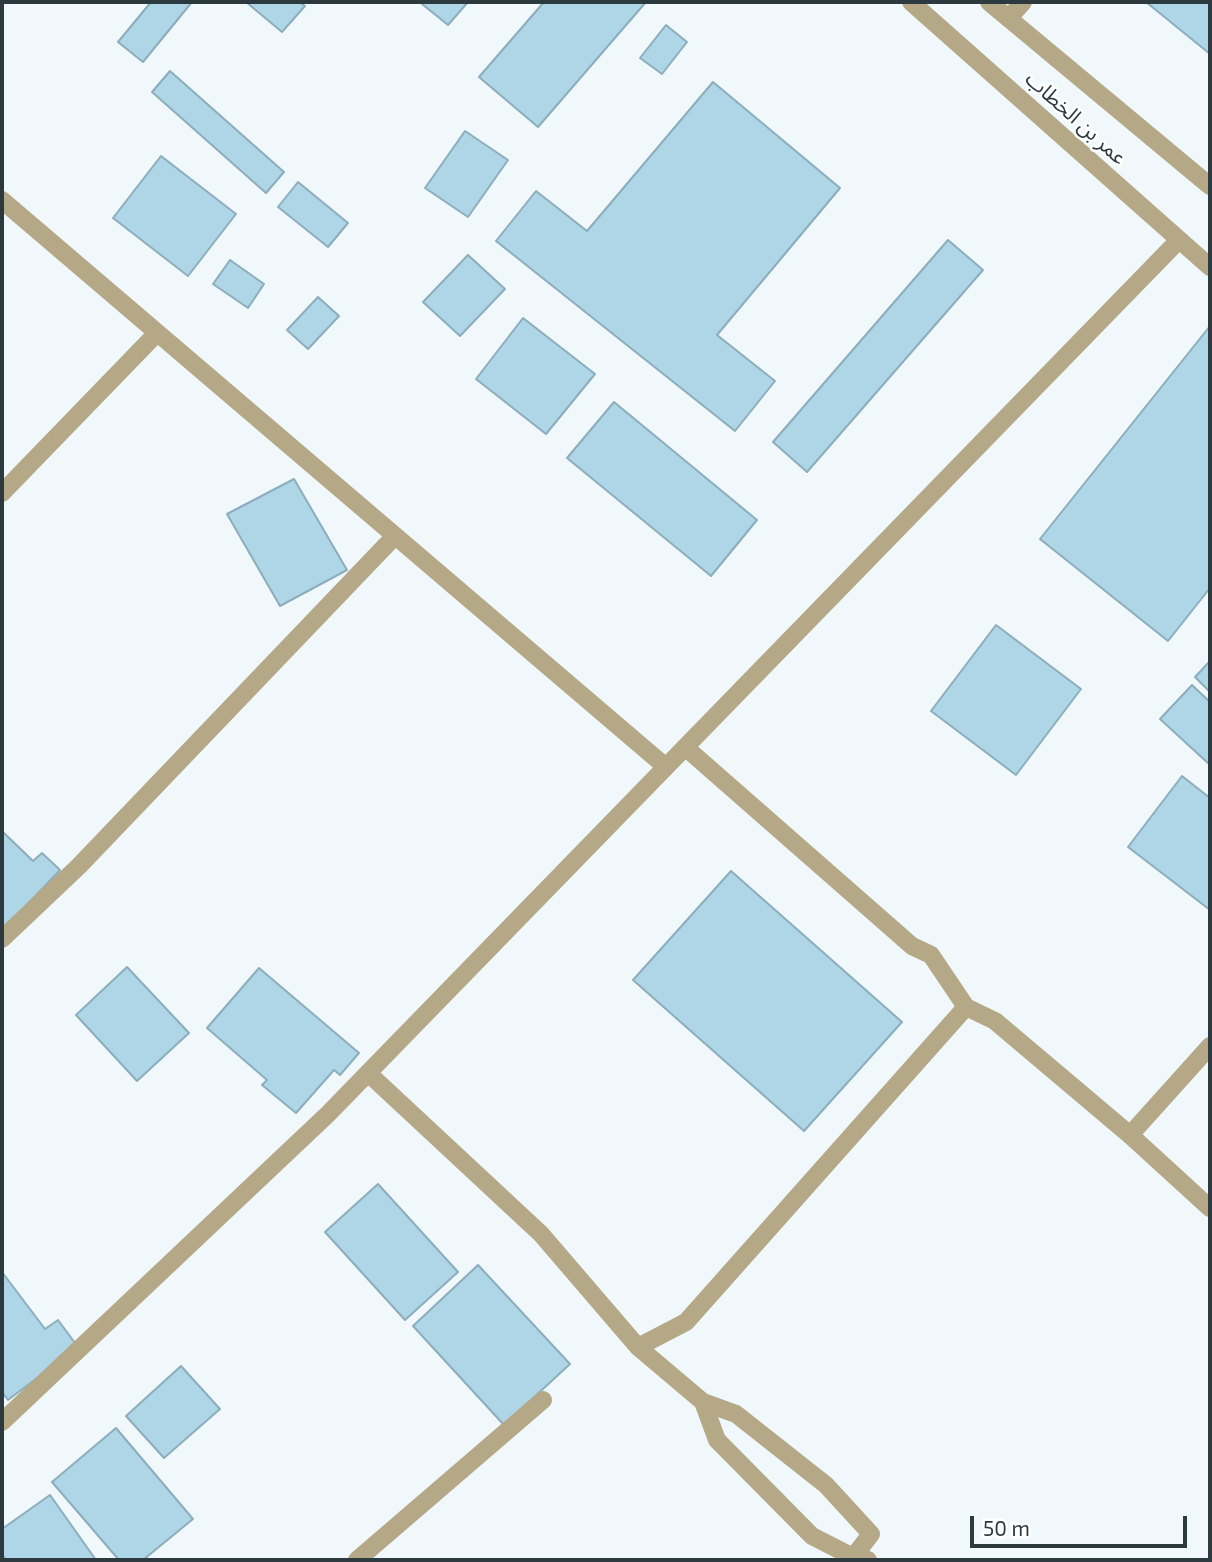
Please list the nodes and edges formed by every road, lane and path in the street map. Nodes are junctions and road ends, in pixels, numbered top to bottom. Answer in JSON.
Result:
{"nodes":[{"id":1,"x":911,"y":2,"type":"edge"},
{"id":2,"x":989,"y":2,"type":"edge"},
{"id":3,"x":1023,"y":2,"type":"edge"},
{"id":4,"x":1009,"y":18,"type":"junction"},
{"id":5,"x":1210,"y":186,"type":"edge"},
{"id":6,"x":2,"y":200,"type":"edge"},
{"id":7,"x":1178,"y":241,"type":"junction"},
{"id":8,"x":1210,"y":267,"type":"edge"},
{"id":9,"x":157,"y":333,"type":"junction"},
{"id":10,"x":2,"y":493,"type":"edge"},
{"id":11,"x":394,"y":537,"type":"junction"},
{"id":12,"x":685,"y":747,"type":"junction"},
{"id":13,"x":666,"y":767,"type":"junction"},
{"id":14,"x":2,"y":939,"type":"edge"},
{"id":15,"x":966,"y":1007,"type":"junction"},
{"id":16,"x":1210,"y":1046,"type":"edge"},
{"id":17,"x":368,"y":1073,"type":"junction"},
{"id":18,"x":1130,"y":1135,"type":"junction"},
{"id":19,"x":1210,"y":1208,"type":"edge"},
{"id":20,"x":638,"y":1347,"type":"junction"},
{"id":21,"x":543,"y":1400,"type":"dead end"},
{"id":22,"x":703,"y":1402,"type":"junction"},
{"id":23,"x":2,"y":1422,"type":"edge"},
{"id":24,"x":858,"y":1559,"type":"edge"},
{"id":25,"x":357,"y":1560,"type":"edge"}],
"edges":[{"from":1,"to":7,"type":"street","name":"عمر بن الخطاب"},
{"from":2,"to":4,"type":"street","name":"عمر بن الخطاب"},
{"from":3,"to":4,"type":"street"},
{"from":4,"to":5,"type":"street","name":"عمر بن الخطاب"},
{"from":6,"to":9,"type":"street"},
{"from":7,"to":8,"type":"street","name":"عمر بن الخطاب"},
{"from":7,"to":12,"type":"street"},
{"from":9,"to":10,"type":"street"},
{"from":9,"to":11,"type":"street"},
{"from":11,"to":13,"type":"street"},
{"from":11,"to":14,"type":"street"},
{"from":12,"to":13,"type":"street"},
{"from":12,"to":15,"type":"street"},
{"from":13,"to":17,"type":"street"},
{"from":15,"to":18,"type":"street"},
{"from":15,"to":20,"type":"street"},
{"from":16,"to":18,"type":"street"},
{"from":17,"to":20,"type":"street"},
{"from":17,"to":23,"type":"street"},
{"from":18,"to":19,"type":"street"},
{"from":20,"to":22,"type":"street"},
{"from":21,"to":25,"type":"street"},
{"from":22,"to":24,"type":"street"},
{"from":22,"to":24,"type":"street"}]}
